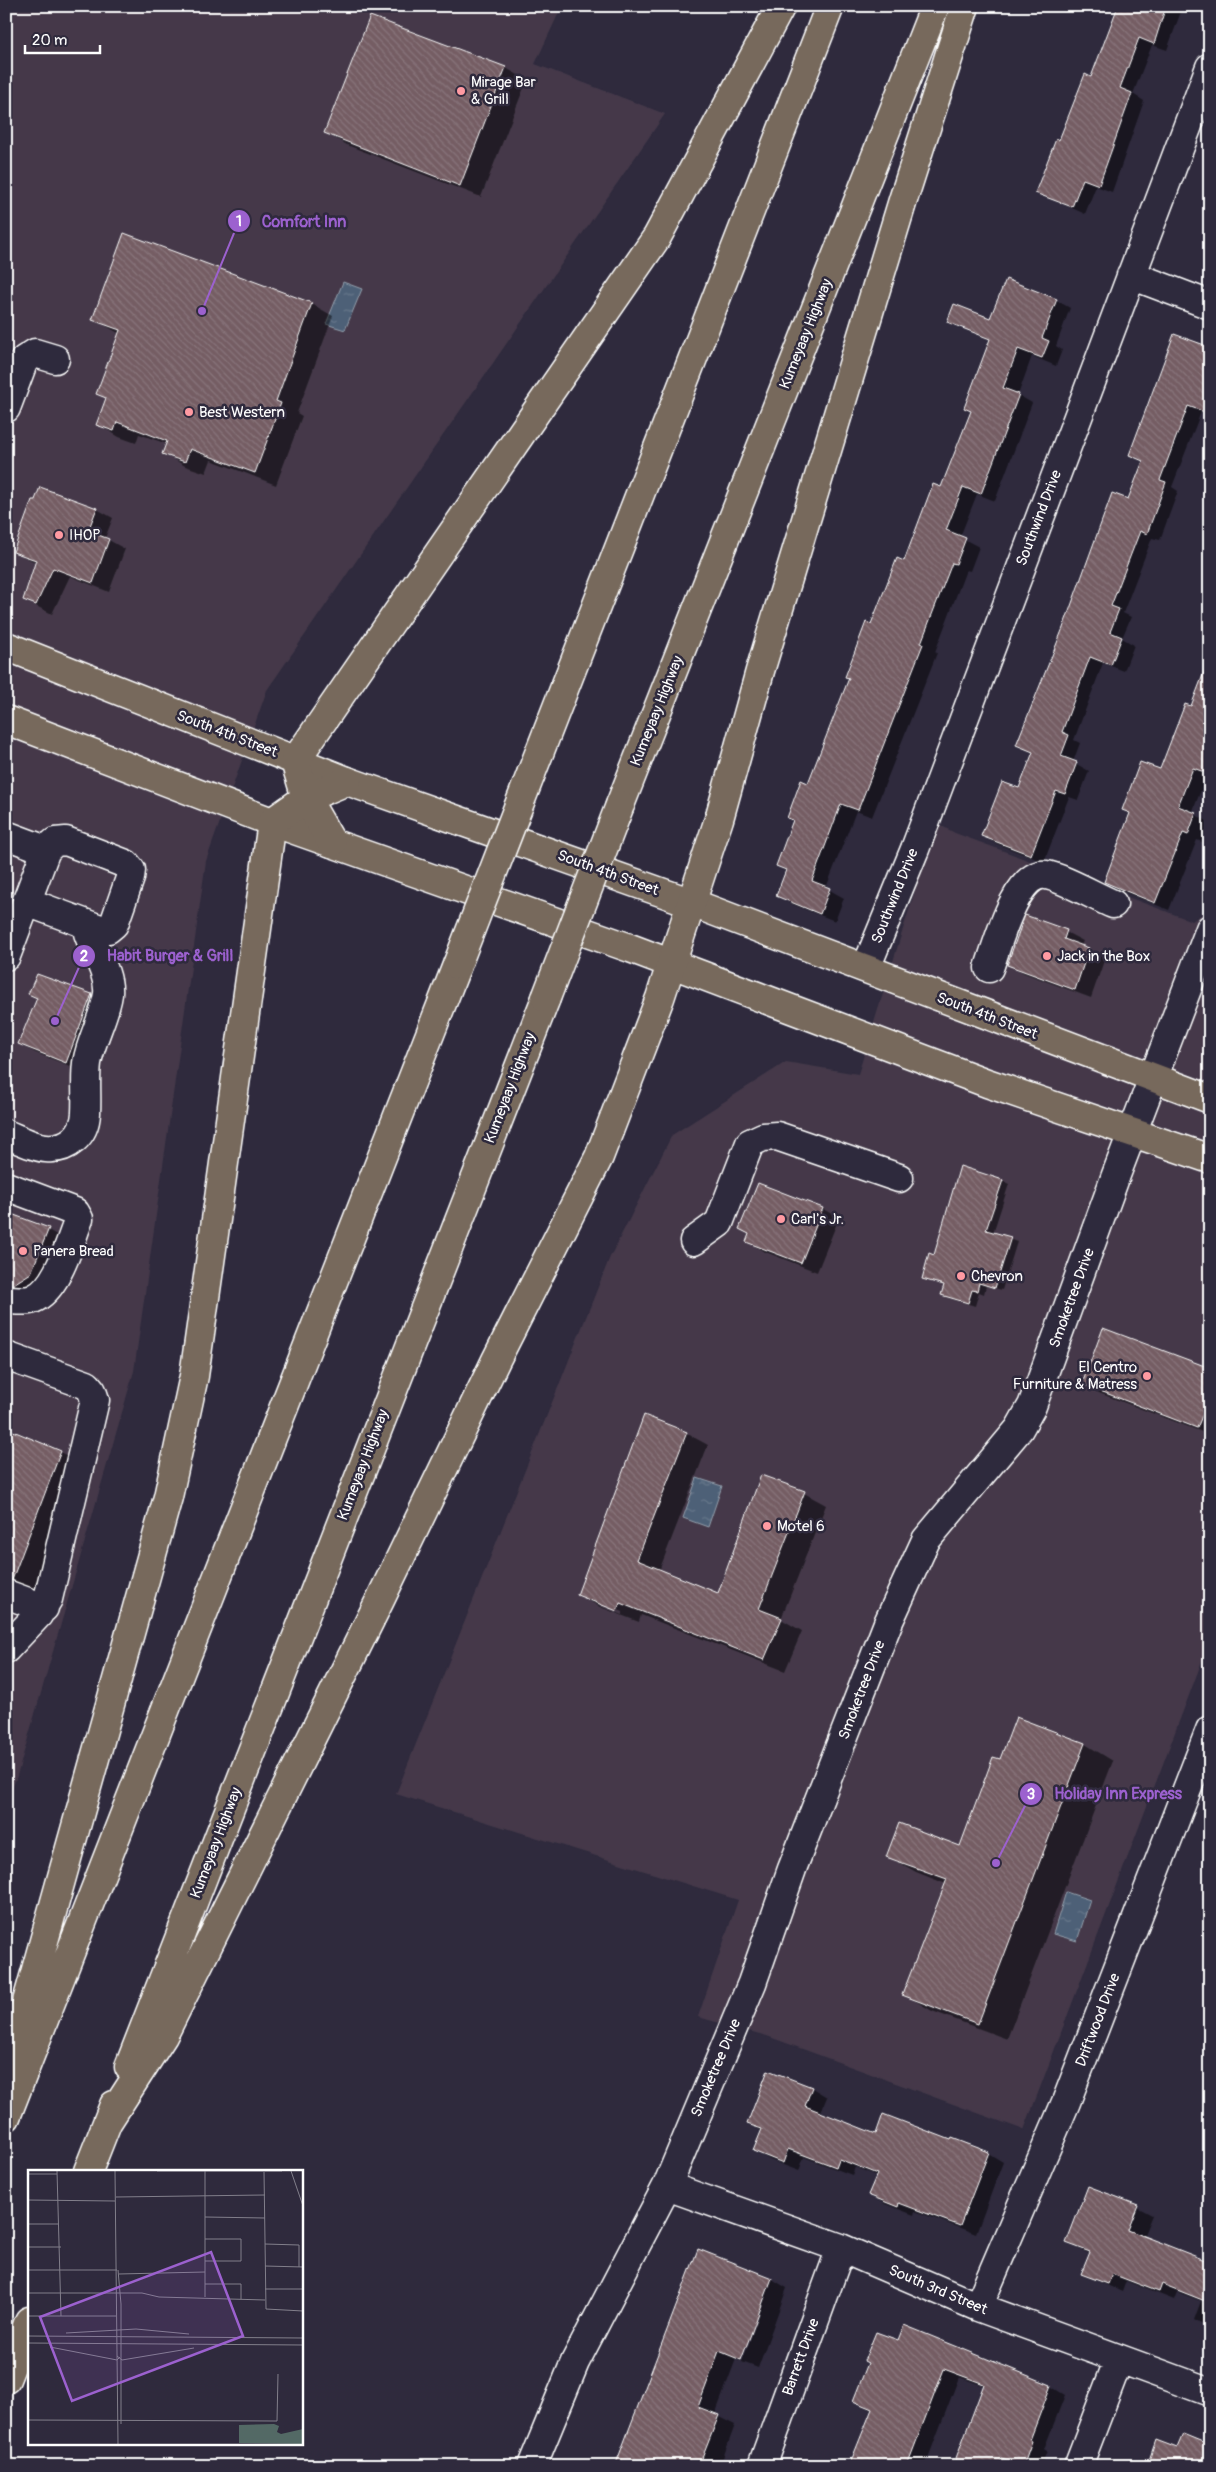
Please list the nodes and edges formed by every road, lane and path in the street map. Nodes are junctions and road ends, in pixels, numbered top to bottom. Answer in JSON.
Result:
{"nodes":[{"id":1,"x":780,"y":6,"type":"edge"},
{"id":2,"x":830,"y":6,"type":"edge"},
{"id":3,"x":935,"y":6,"type":"edge"},
{"id":4,"x":964,"y":6,"type":"edge"},
{"id":5,"x":1210,"y":67,"type":"edge"},
{"id":6,"x":1131,"y":275,"type":"junction"},
{"id":7,"x":1210,"y":304,"type":"edge"},
{"id":8,"x":55,"y":359,"type":"dead end"},
{"id":9,"x":6,"y":408,"type":"edge"},
{"id":10,"x":6,"y":646,"type":"edge"},
{"id":11,"x":6,"y":720,"type":"edge"},
{"id":12,"x":295,"y":761,"type":"junction"},
{"id":13,"x":347,"y":781,"type":"junction"},
{"id":14,"x":306,"y":798,"type":"junction"},
{"id":15,"x":272,"y":822,"type":"junction"},
{"id":16,"x":6,"y":835,"type":"edge"},
{"id":17,"x":332,"y":843,"type":"junction"},
{"id":18,"x":46,"y":850,"type":"junction"},
{"id":19,"x":27,"y":902,"type":"junction"},
{"id":20,"x":692,"y":903,"type":"junction"},
{"id":21,"x":1113,"y":904,"type":"dead end"},
{"id":22,"x":91,"y":926,"type":"junction"},
{"id":23,"x":1210,"y":929,"type":"edge"},
{"id":24,"x":6,"y":956,"type":"edge"},
{"id":25,"x":672,"y":964,"type":"junction"},
{"id":26,"x":866,"y":968,"type":"junction"},
{"id":27,"x":989,"y":968,"type":"dead end"},
{"id":28,"x":1152,"y":1078,"type":"junction"},
{"id":29,"x":1210,"y":1099,"type":"edge"},
{"id":30,"x":6,"y":1134,"type":"edge"},
{"id":31,"x":1131,"y":1134,"type":"junction"},
{"id":32,"x":1210,"y":1160,"type":"edge"},
{"id":33,"x":899,"y":1178,"type":"dead end"},
{"id":34,"x":6,"y":1186,"type":"edge"},
{"id":35,"x":694,"y":1240,"type":"dead end"},
{"id":36,"x":6,"y":1300,"type":"edge"},
{"id":37,"x":6,"y":1356,"type":"edge"},
{"id":38,"x":6,"y":1594,"type":"edge"},
{"id":39,"x":44,"y":1608,"type":"junction"},
{"id":40,"x":6,"y":1649,"type":"edge"},
{"id":41,"x":1210,"y":1730,"type":"edge"},
{"id":42,"x":6,"y":2077,"type":"edge"},
{"id":43,"x":6,"y":2117,"type":"edge"},
{"id":44,"x":108,"y":2121,"type":"junction"},
{"id":45,"x":88,"y":2170,"type":"edge"},
{"id":46,"x":667,"y":2186,"type":"junction"},
{"id":47,"x":841,"y":2248,"type":"junction"},
{"id":48,"x":978,"y":2307,"type":"junction"},
{"id":49,"x":28,"y":2323,"type":"edge"},
{"id":50,"x":1120,"y":2359,"type":"junction"},
{"id":51,"x":6,"y":2378,"type":"edge"},
{"id":52,"x":1210,"y":2392,"type":"edge"},
{"id":53,"x":532,"y":2466,"type":"edge"},
{"id":54,"x":762,"y":2466,"type":"edge"},
{"id":55,"x":1078,"y":2466,"type":"edge"}],
"edges":[{"from":1,"to":12,"type":"main road"},
{"from":2,"to":43,"type":"main road","bridge":true},
{"from":3,"to":44,"type":"main road","name":"Kumeyaay Highway","bridge":true},
{"from":4,"to":20,"type":"main road"},
{"from":5,"to":6,"type":"street","name":"Southwind Drive"},
{"from":6,"to":7,"type":"street"},
{"from":6,"to":26,"type":"street","name":"Southwind Drive"},
{"from":8,"to":9,"type":"street"},
{"from":10,"to":12,"type":"main road","name":"South 4th Street"},
{"from":11,"to":15,"type":"main road"},
{"from":12,"to":13,"type":"main road","name":"South 4th Street"},
{"from":12,"to":14,"type":"main road"},
{"from":13,"to":14,"type":"main road"},
{"from":13,"to":20,"type":"main road","name":"South 4th Street"},
{"from":14,"to":15,"type":"main road"},
{"from":14,"to":17,"type":"main road"},
{"from":15,"to":17,"type":"main road"},
{"from":15,"to":42,"type":"main road"},
{"from":16,"to":18,"type":"street"},
{"from":17,"to":25,"type":"main road"},
{"from":18,"to":19,"type":"street"},
{"from":18,"to":22,"type":"street"},
{"from":19,"to":22,"type":"street"},
{"from":19,"to":24,"type":"street"},
{"from":20,"to":25,"type":"main road"},
{"from":20,"to":26,"type":"main road","name":"South 4th Street"},
{"from":21,"to":27,"type":"street"},
{"from":22,"to":30,"type":"street"},
{"from":23,"to":28,"type":"street","name":"Smoketree Drive"},
{"from":25,"to":31,"type":"main road"},
{"from":25,"to":44,"type":"main road"},
{"from":26,"to":28,"type":"main road","name":"South 4th Street"},
{"from":28,"to":29,"type":"main road","name":"South 4th Street"},
{"from":28,"to":31,"type":"street","name":"Smoketree Drive"},
{"from":31,"to":32,"type":"main road"},
{"from":31,"to":46,"type":"street","name":"Smoketree Drive"},
{"from":33,"to":35,"type":"street"},
{"from":34,"to":36,"type":"street"},
{"from":37,"to":39,"type":"street"},
{"from":38,"to":39,"type":"street"},
{"from":39,"to":40,"type":"street"},
{"from":41,"to":48,"type":"street","name":"Driftwood Drive"},
{"from":44,"to":45,"type":"main road","name":"Kumeyaay Highway"},
{"from":46,"to":47,"type":"street","name":"South 3rd Street"},
{"from":46,"to":53,"type":"street","name":"Smoketree Drive"},
{"from":47,"to":48,"type":"street","name":"South 3rd Street"},
{"from":47,"to":54,"type":"street","name":"Barrett Drive"},
{"from":48,"to":50,"type":"street","name":"South 3rd Street"},
{"from":49,"to":51,"type":"main road"},
{"from":50,"to":52,"type":"street","name":"South 3rd Street"},
{"from":50,"to":55,"type":"street"}]}
